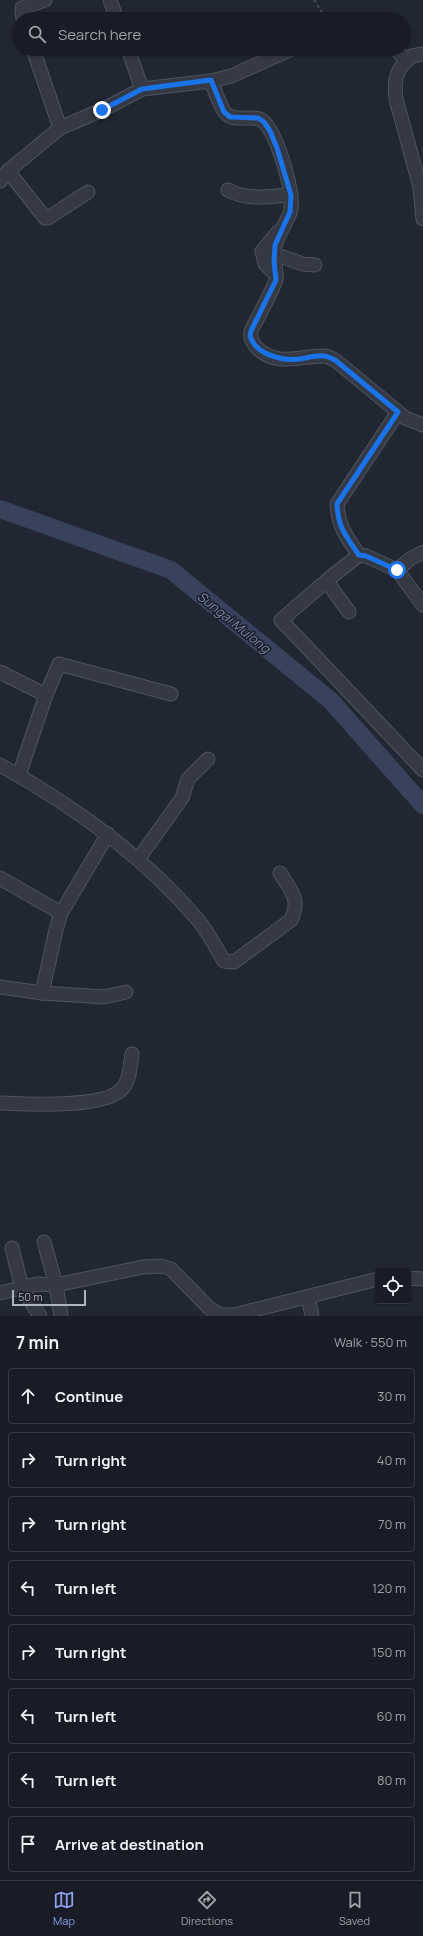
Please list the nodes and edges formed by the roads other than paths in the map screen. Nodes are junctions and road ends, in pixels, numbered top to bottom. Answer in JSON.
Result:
{"nodes":[{"id":1,"x":45,"y":0,"type":"edge"},
{"id":2,"x":110,"y":0,"type":"edge"},
{"id":3,"x":22,"y":12,"type":"edge"},
{"id":4,"x":114,"y":12,"type":"edge"},
{"id":5,"x":423,"y":54,"type":"edge"},
{"id":6,"x":35,"y":56,"type":"edge"},
{"id":7,"x":130,"y":56,"type":"edge"},
{"id":8,"x":276,"y":56,"type":"edge"},
{"id":9,"x":402,"y":56,"type":"edge"},
{"id":10,"x":406,"y":61,"type":"junction"},
{"id":11,"x":211,"y":80,"type":"junction"},
{"id":12,"x":142,"y":89,"type":"junction"},
{"id":13,"x":60,"y":128,"type":"junction"},
{"id":14,"x":4,"y":176,"type":"edge"},
{"id":15,"x":421,"y":187,"type":"edge"},
{"id":16,"x":228,"y":190,"type":"dead end"},
{"id":17,"x":88,"y":192,"type":"dead end"},
{"id":18,"x":291,"y":195,"type":"junction"},
{"id":19,"x":423,"y":219,"type":"edge"},
{"id":20,"x":283,"y":228,"type":"junction"},
{"id":21,"x":274,"y":254,"type":"junction"},
{"id":22,"x":315,"y":265,"type":"dead end"},
{"id":23,"x":276,"y":275,"type":"junction"},
{"id":24,"x":398,"y":412,"type":"junction"},
{"id":25,"x":423,"y":425,"type":"edge"},
{"id":26,"x":423,"y":552,"type":"edge"},
{"id":27,"x":359,"y":555,"type":"junction"},
{"id":28,"x":397,"y":570,"type":"junction"},
{"id":29,"x":331,"y":577,"type":"junction"},
{"id":30,"x":423,"y":605,"type":"edge"},
{"id":31,"x":349,"y":612,"type":"dead end"},
{"id":32,"x":0,"y":672,"type":"edge"},
{"id":33,"x":171,"y":694,"type":"dead end"},
{"id":34,"x":46,"y":695,"type":"junction"},
{"id":35,"x":208,"y":759,"type":"dead end"},
{"id":36,"x":0,"y":765,"type":"edge"},
{"id":37,"x":423,"y":770,"type":"edge"},
{"id":38,"x":19,"y":775,"type":"junction"},
{"id":39,"x":108,"y":834,"type":"junction"},
{"id":40,"x":139,"y":858,"type":"junction"},
{"id":41,"x":280,"y":873,"type":"dead end"},
{"id":42,"x":0,"y":878,"type":"edge"},
{"id":43,"x":61,"y":913,"type":"junction"},
{"id":44,"x":0,"y":987,"type":"edge"},
{"id":45,"x":126,"y":992,"type":"dead end"},
{"id":46,"x":42,"y":993,"type":"junction"},
{"id":47,"x":132,"y":1054,"type":"dead end"},
{"id":48,"x":0,"y":1103,"type":"edge"},
{"id":49,"x":44,"y":1242,"type":"dead end"},
{"id":50,"x":12,"y":1248,"type":"dead end"},
{"id":51,"x":411,"y":1278,"type":"edge"},
{"id":52,"x":375,"y":1279,"type":"edge"},
{"id":53,"x":423,"y":1279,"type":"edge"},
{"id":54,"x":56,"y":1285,"type":"junction"},
{"id":55,"x":22,"y":1288,"type":"junction"},
{"id":56,"x":0,"y":1293,"type":"edge"},
{"id":57,"x":308,"y":1297,"type":"junction"},
{"id":58,"x":40,"y":1316,"type":"edge"},
{"id":59,"x":61,"y":1316,"type":"edge"},
{"id":60,"x":312,"y":1316,"type":"edge"}],
"edges":[{"from":1,"to":3,"type":"street"},
{"from":2,"to":4,"type":"street"},
{"from":5,"to":10,"type":"street"},
{"from":6,"to":13,"type":"street"},
{"from":7,"to":12,"type":"street"},
{"from":8,"to":11,"type":"street"},
{"from":9,"to":10,"type":"street"},
{"from":10,"to":15,"type":"street"},
{"from":11,"to":12,"type":"street"},
{"from":11,"to":18,"type":"street"},
{"from":12,"to":13,"type":"street"},
{"from":13,"to":14,"type":"street"},
{"from":14,"to":17,"type":"street"},
{"from":15,"to":19,"type":"street"},
{"from":16,"to":18,"type":"street"},
{"from":18,"to":20,"type":"street"},
{"from":20,"to":21,"type":"street"},
{"from":20,"to":23,"type":"street"},
{"from":21,"to":22,"type":"street"},
{"from":21,"to":23,"type":"street"},
{"from":23,"to":24,"type":"street"},
{"from":24,"to":25,"type":"street"},
{"from":24,"to":27,"type":"street"},
{"from":26,"to":28,"type":"street"},
{"from":27,"to":28,"type":"street"},
{"from":27,"to":29,"type":"street"},
{"from":28,"to":30,"type":"street"},
{"from":29,"to":31,"type":"street"},
{"from":29,"to":37,"type":"street"},
{"from":32,"to":34,"type":"street"},
{"from":33,"to":34,"type":"street"},
{"from":34,"to":38,"type":"street"},
{"from":35,"to":40,"type":"street"},
{"from":36,"to":38,"type":"street"},
{"from":38,"to":39,"type":"street"},
{"from":39,"to":40,"type":"street"},
{"from":39,"to":43,"type":"street"},
{"from":40,"to":41,"type":"street"},
{"from":42,"to":43,"type":"street"},
{"from":43,"to":46,"type":"street"},
{"from":44,"to":46,"type":"street"},
{"from":45,"to":46,"type":"street"},
{"from":47,"to":48,"type":"street"},
{"from":49,"to":54,"type":"street"},
{"from":50,"to":55,"type":"street"},
{"from":51,"to":53,"type":"street"},
{"from":52,"to":57,"type":"street"},
{"from":54,"to":55,"type":"street"},
{"from":54,"to":57,"type":"street"},
{"from":54,"to":59,"type":"street"},
{"from":55,"to":56,"type":"street"},
{"from":55,"to":58,"type":"street"},
{"from":57,"to":60,"type":"street"}]}
